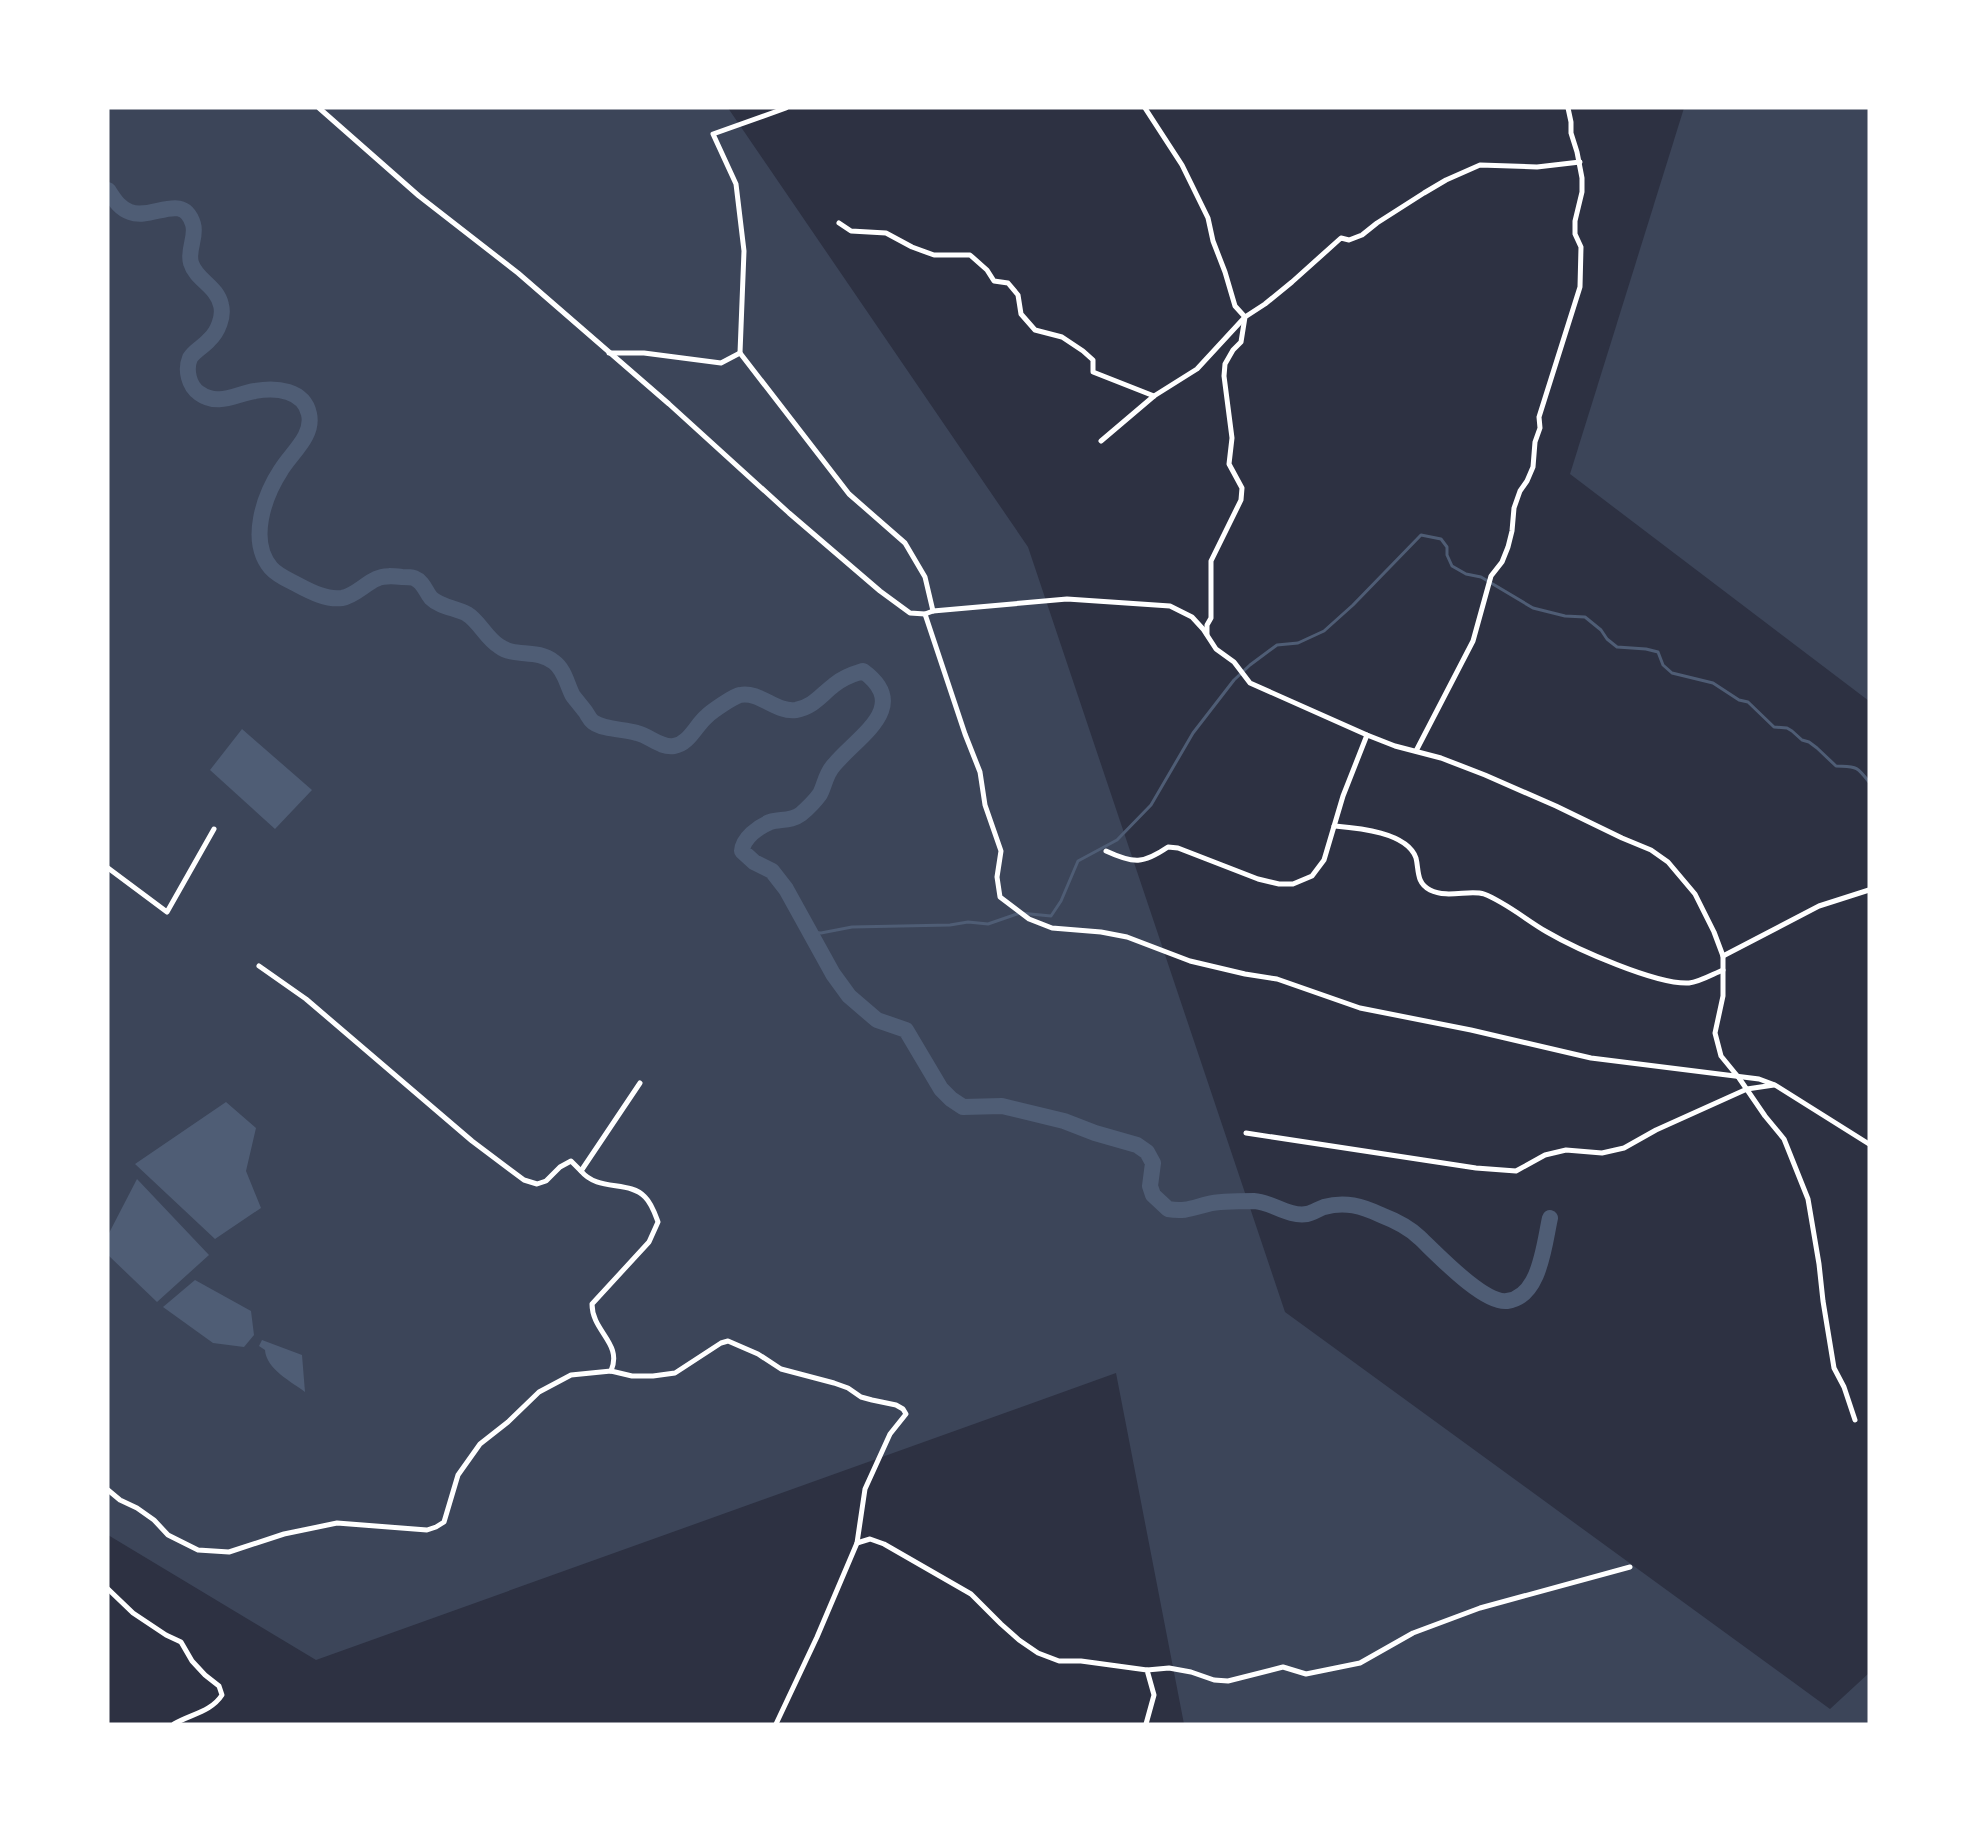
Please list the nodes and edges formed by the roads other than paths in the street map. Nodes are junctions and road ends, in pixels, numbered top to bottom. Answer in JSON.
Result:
{"nodes":[{"id":1,"x":319,"y":108,"type":"edge"},
{"id":2,"x":786,"y":108,"type":"edge"},
{"id":3,"x":1145,"y":108,"type":"edge"},
{"id":4,"x":1568,"y":108,"type":"edge"},
{"id":5,"x":1580,"y":162,"type":"junction"},
{"id":6,"x":839,"y":223,"type":"dead end"},
{"id":7,"x":1245,"y":317,"type":"junction"},
{"id":8,"x":609,"y":353,"type":"junction"},
{"id":9,"x":740,"y":353,"type":"junction"},
{"id":10,"x":1154,"y":396,"type":"junction"},
{"id":11,"x":1101,"y":441,"type":"dead end"},
{"id":12,"x":933,"y":611,"type":"junction"},
{"id":13,"x":925,"y":614,"type":"junction"},
{"id":14,"x":1206,"y":636,"type":"junction"},
{"id":15,"x":1367,"y":735,"type":"junction"},
{"id":16,"x":1416,"y":751,"type":"junction"},
{"id":17,"x":1334,"y":826,"type":"junction"},
{"id":18,"x":214,"y":829,"type":"dead end"},
{"id":19,"x":1106,"y":851,"type":"dead end"},
{"id":20,"x":108,"y":868,"type":"edge"},
{"id":21,"x":1869,"y":890,"type":"edge"},
{"id":22,"x":1723,"y":956,"type":"junction"},
{"id":23,"x":259,"y":966,"type":"dead end"},
{"id":24,"x":1723,"y":970,"type":"junction"},
{"id":25,"x":1739,"y":1078,"type":"junction"},
{"id":26,"x":640,"y":1083,"type":"dead end"},
{"id":27,"x":1775,"y":1085,"type":"junction"},
{"id":28,"x":1747,"y":1089,"type":"junction"},
{"id":29,"x":1246,"y":1133,"type":"dead end"},
{"id":30,"x":1869,"y":1144,"type":"edge"},
{"id":31,"x":581,"y":1171,"type":"junction"},
{"id":32,"x":611,"y":1371,"type":"junction"},
{"id":33,"x":1855,"y":1420,"type":"dead end"},
{"id":34,"x":108,"y":1490,"type":"edge"},
{"id":35,"x":857,"y":1543,"type":"junction"},
{"id":36,"x":1630,"y":1567,"type":"dead end"},
{"id":37,"x":108,"y":1589,"type":"edge"},
{"id":38,"x":1147,"y":1670,"type":"junction"},
{"id":39,"x":174,"y":1724,"type":"edge"},
{"id":40,"x":776,"y":1724,"type":"edge"},
{"id":41,"x":1146,"y":1724,"type":"edge"}],
"edges":[{"from":1,"to":8,"type":"street"},
{"from":2,"to":9,"type":"street"},
{"from":3,"to":7,"type":"street"},
{"from":4,"to":5,"type":"street"},
{"from":5,"to":7,"type":"street"},
{"from":5,"to":16,"type":"street"},
{"from":6,"to":10,"type":"street"},
{"from":7,"to":10,"type":"street"},
{"from":7,"to":14,"type":"street"},
{"from":8,"to":9,"type":"street"},
{"from":8,"to":13,"type":"street"},
{"from":9,"to":12,"type":"street"},
{"from":10,"to":11,"type":"street"},
{"from":12,"to":13,"type":"street"},
{"from":12,"to":14,"type":"street"},
{"from":13,"to":25,"type":"street"},
{"from":14,"to":15,"type":"street"},
{"from":15,"to":16,"type":"street"},
{"from":15,"to":17,"type":"street"},
{"from":16,"to":22,"type":"street"},
{"from":17,"to":19,"type":"street"},
{"from":17,"to":24,"type":"street"},
{"from":18,"to":20,"type":"street"},
{"from":21,"to":22,"type":"street"},
{"from":22,"to":24,"type":"street"},
{"from":23,"to":31,"type":"street"},
{"from":24,"to":25,"type":"street"},
{"from":25,"to":27,"type":"street"},
{"from":25,"to":28,"type":"street"},
{"from":26,"to":31,"type":"street"},
{"from":27,"to":28,"type":"street"},
{"from":27,"to":30,"type":"street"},
{"from":28,"to":29,"type":"street"},
{"from":28,"to":33,"type":"street"},
{"from":31,"to":32,"type":"street"},
{"from":32,"to":34,"type":"street"},
{"from":32,"to":35,"type":"street"},
{"from":35,"to":38,"type":"street"},
{"from":35,"to":40,"type":"street"},
{"from":36,"to":38,"type":"street"},
{"from":37,"to":39,"type":"street"},
{"from":38,"to":41,"type":"street"}]}
